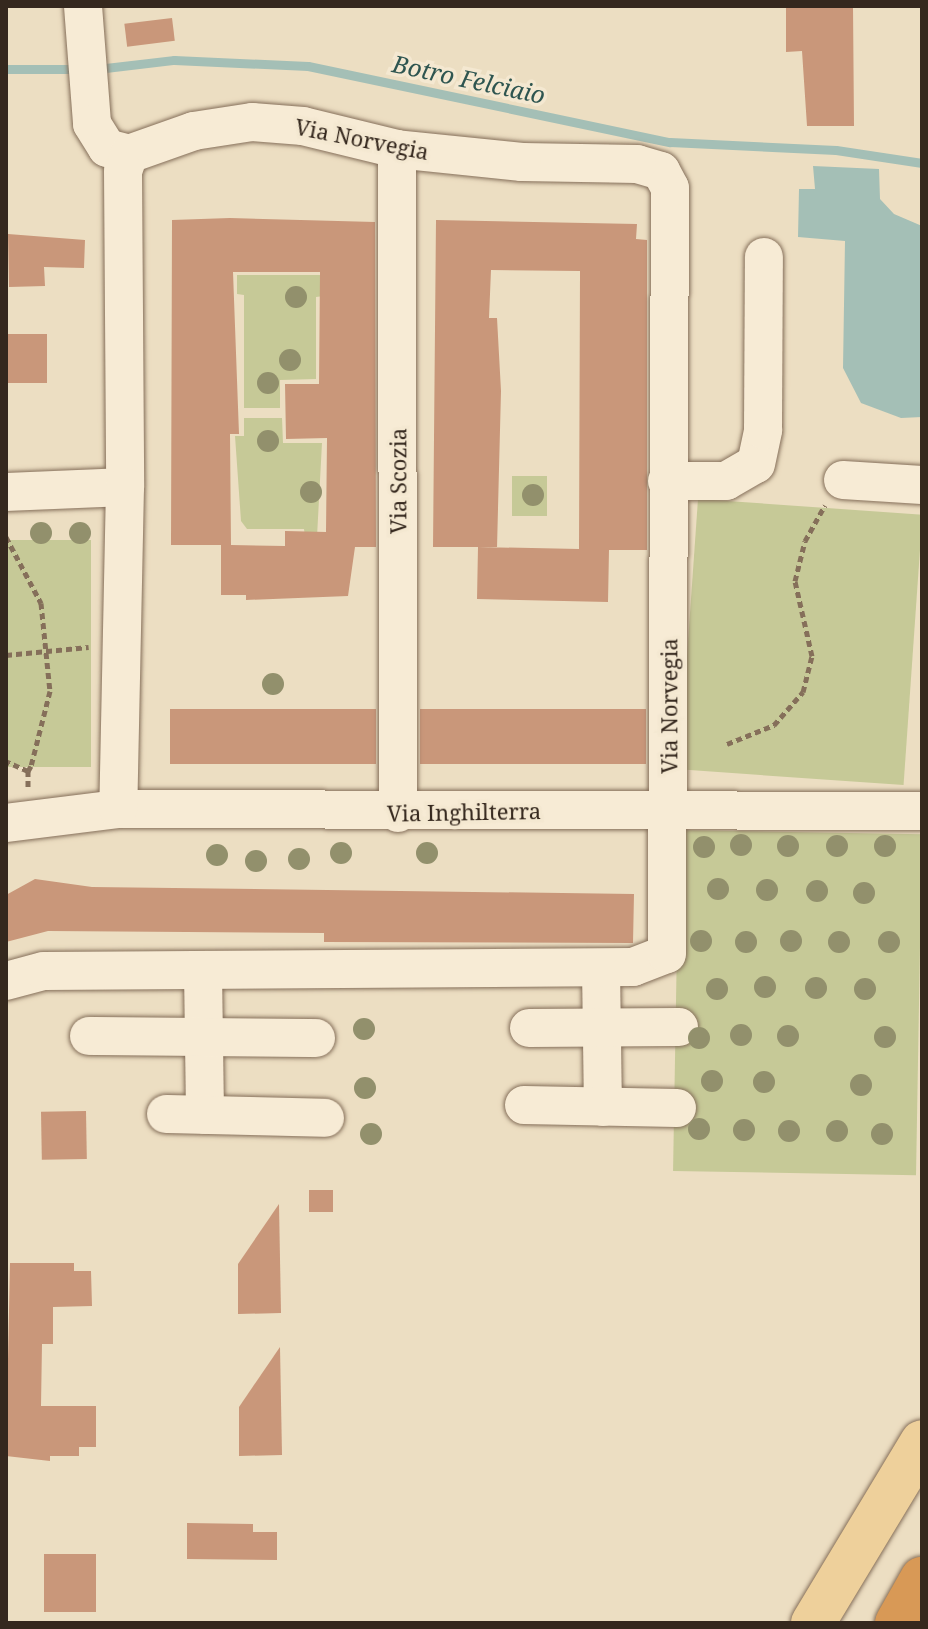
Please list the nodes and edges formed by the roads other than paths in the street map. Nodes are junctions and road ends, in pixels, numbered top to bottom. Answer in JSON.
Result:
{"nodes":[{"id":1,"x":84,"y":23,"type":"edge"},
{"id":2,"x":397,"y":149,"type":"junction"},
{"id":3,"x":129,"y":154,"type":"junction"},
{"id":4,"x":764,"y":257,"type":"dead end"},
{"id":5,"x":843,"y":480,"type":"road end"},
{"id":6,"x":667,"y":481,"type":"junction"},
{"id":7,"x":922,"y":485,"type":"edge"},
{"id":8,"x":125,"y":487,"type":"junction"},
{"id":9,"x":6,"y":492,"type":"edge"},
{"id":10,"x":118,"y":809,"type":"junction"},
{"id":11,"x":670,"y":809,"type":"junction"},
{"id":12,"x":922,"y":811,"type":"edge"},
{"id":13,"x":398,"y":813,"type":"junction"},
{"id":14,"x":6,"y":823,"type":"edge"},
{"id":15,"x":601,"y":968,"type":"junction"},
{"id":16,"x":203,"y":970,"type":"junction"},
{"id":17,"x":6,"y":981,"type":"edge"},
{"id":18,"x":603,"y":1026,"type":"junction"},
{"id":19,"x":679,"y":1027,"type":"dead end"},
{"id":20,"x":529,"y":1028,"type":"dead end"},
{"id":21,"x":89,"y":1036,"type":"dead end"},
{"id":22,"x":207,"y":1037,"type":"junction"},
{"id":23,"x":316,"y":1038,"type":"dead end"},
{"id":24,"x":524,"y":1105,"type":"dead end"},
{"id":25,"x":603,"y":1107,"type":"junction"},
{"id":26,"x":677,"y":1108,"type":"dead end"},
{"id":27,"x":166,"y":1114,"type":"dead end"},
{"id":28,"x":205,"y":1115,"type":"junction"},
{"id":29,"x":325,"y":1118,"type":"dead end"},
{"id":30,"x":922,"y":1442,"type":"edge"},
{"id":31,"x":922,"y":1579,"type":"edge"},
{"id":32,"x":813,"y":1623,"type":"edge"},
{"id":33,"x":897,"y":1623,"type":"edge"}],
"edges":[{"from":1,"to":3,"type":"street"},
{"from":2,"to":3,"type":"street","name":"Via Norvegia"},
{"from":2,"to":6,"type":"street","name":"Via Norvegia"},
{"from":2,"to":13,"type":"street","name":"Via Scozia"},
{"from":3,"to":8,"type":"street"},
{"from":4,"to":6,"type":"street"},
{"from":5,"to":7,"type":"street"},
{"from":6,"to":11,"type":"street","name":"Via Norvegia"},
{"from":8,"to":9,"type":"street"},
{"from":8,"to":10,"type":"street"},
{"from":10,"to":13,"type":"street","name":"Via Inghilterra"},
{"from":10,"to":14,"type":"street","name":"Via Inghilterra"},
{"from":11,"to":12,"type":"street","name":"Via Inghilterra"},
{"from":11,"to":13,"type":"street","name":"Via Inghilterra"},
{"from":11,"to":15,"type":"street","name":"Via Norvegia"},
{"from":15,"to":16,"type":"street"},
{"from":15,"to":18,"type":"street"},
{"from":16,"to":17,"type":"street"},
{"from":16,"to":22,"type":"street"},
{"from":18,"to":19,"type":"street"},
{"from":18,"to":20,"type":"street"},
{"from":18,"to":25,"type":"street"},
{"from":21,"to":22,"type":"street"},
{"from":22,"to":23,"type":"street"},
{"from":22,"to":28,"type":"street"},
{"from":24,"to":25,"type":"street"},
{"from":25,"to":26,"type":"street"},
{"from":27,"to":28,"type":"street"},
{"from":28,"to":29,"type":"street"},
{"from":30,"to":32,"type":"main road"},
{"from":31,"to":33,"type":"highway"}]}
